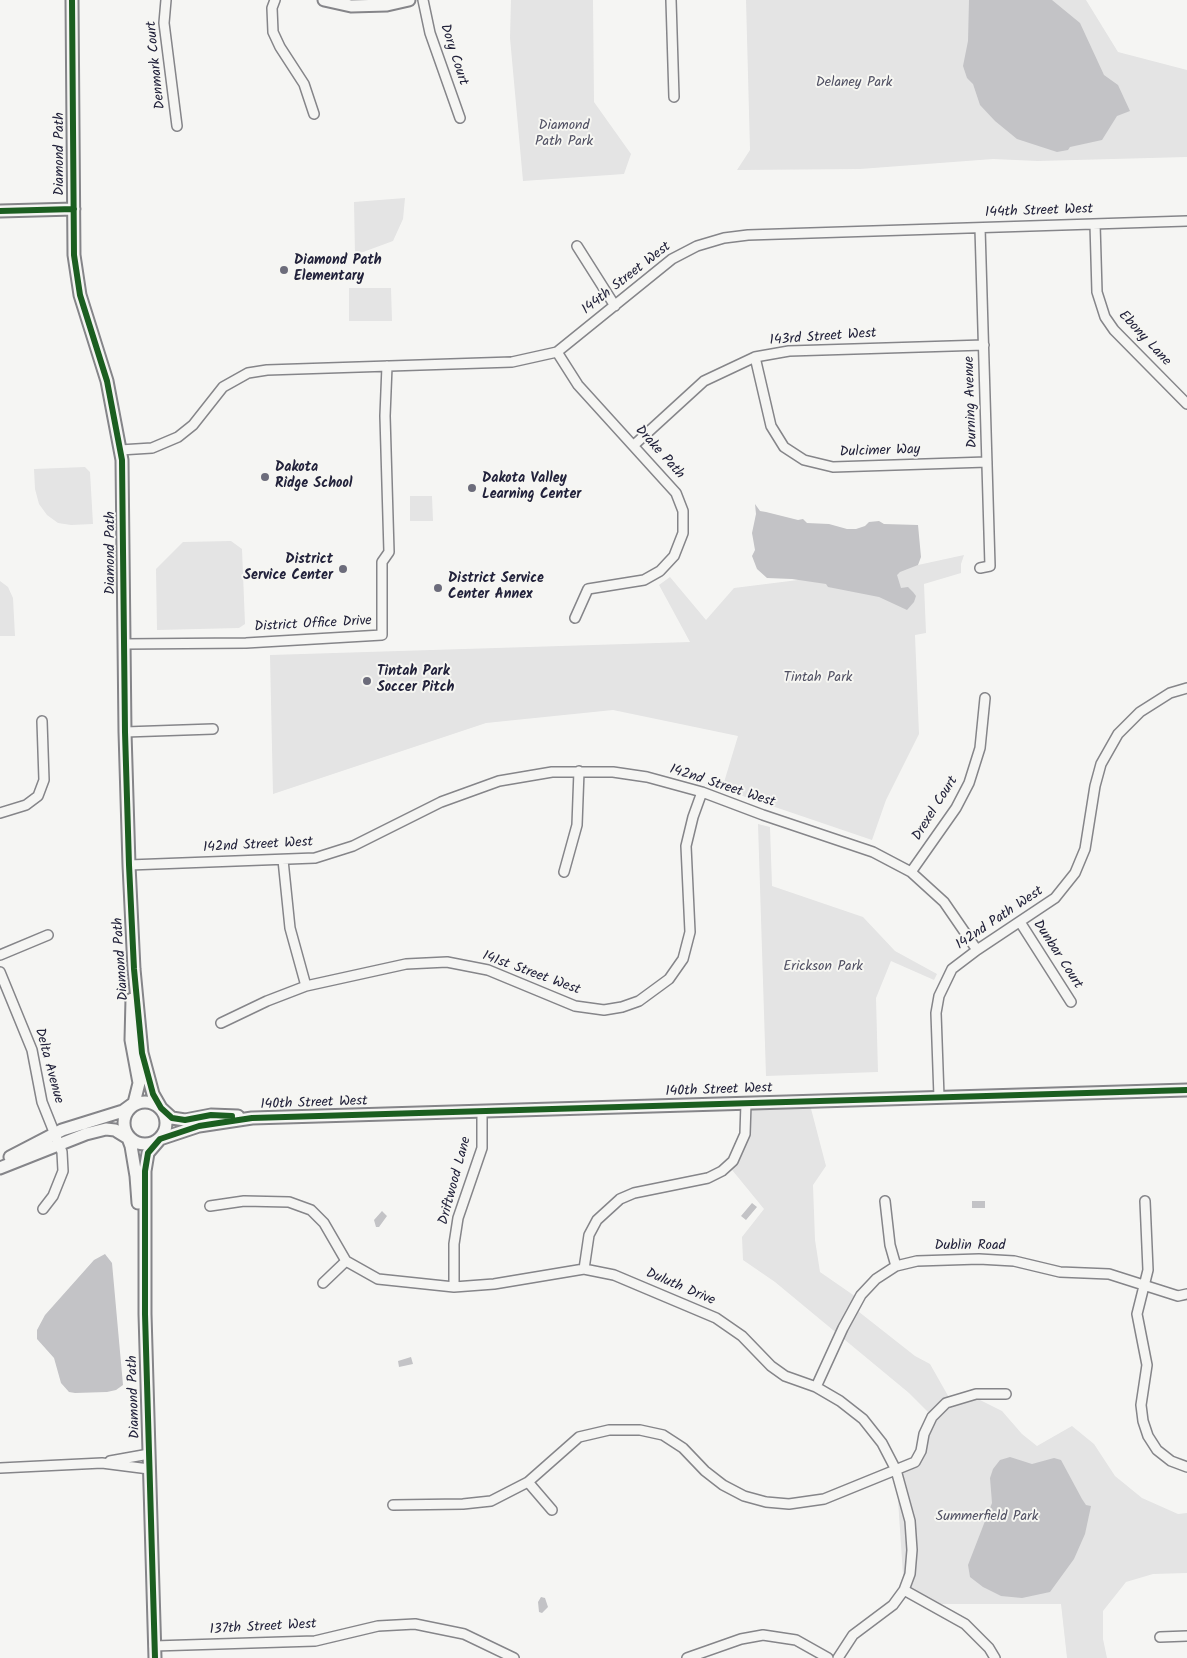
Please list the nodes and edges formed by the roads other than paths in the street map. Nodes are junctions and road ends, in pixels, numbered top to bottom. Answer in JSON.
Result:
{"nodes":[{"id":1,"x":72,"y":0,"type":"edge"},
{"id":2,"x":166,"y":0,"type":"edge"},
{"id":3,"x":275,"y":0,"type":"edge"},
{"id":4,"x":324,"y":0,"type":"edge"},
{"id":5,"x":409,"y":0,"type":"edge"},
{"id":6,"x":423,"y":0,"type":"edge"},
{"id":7,"x":671,"y":0,"type":"edge"},
{"id":8,"x":674,"y":97,"type":"dead end"},
{"id":9,"x":314,"y":114,"type":"dead end"},
{"id":10,"x":460,"y":118,"type":"dead end"},
{"id":11,"x":177,"y":126,"type":"dead end"},
{"id":12,"x":74,"y":209,"type":"junction"},
{"id":13,"x":0,"y":211,"type":"edge"},
{"id":14,"x":1187,"y":221,"type":"edge"},
{"id":15,"x":1094,"y":224,"type":"junction"},
{"id":16,"x":980,"y":228,"type":"junction"},
{"id":17,"x":578,"y":246,"type":"dead end"},
{"id":18,"x":615,"y":306,"type":"junction"},
{"id":19,"x":984,"y":345,"type":"junction"},
{"id":20,"x":556,"y":352,"type":"junction"},
{"id":21,"x":755,"y":357,"type":"junction"},
{"id":22,"x":387,"y":366,"type":"junction"},
{"id":23,"x":1187,"y":404,"type":"edge"},
{"id":24,"x":634,"y":445,"type":"junction"},
{"id":25,"x":120,"y":450,"type":"junction"},
{"id":26,"x":987,"y":462,"type":"junction"},
{"id":27,"x":980,"y":568,"type":"dead end"},
{"id":28,"x":576,"y":618,"type":"dead end"},
{"id":29,"x":124,"y":644,"type":"junction"},
{"id":30,"x":1187,"y":688,"type":"edge"},
{"id":31,"x":985,"y":698,"type":"dead end"},
{"id":32,"x":42,"y":721,"type":"dead end"},
{"id":33,"x":213,"y":729,"type":"dead end"},
{"id":34,"x":125,"y":732,"type":"junction"},
{"id":35,"x":579,"y":771,"type":"junction"},
{"id":36,"x":702,"y":792,"type":"junction"},
{"id":37,"x":0,"y":814,"type":"edge"},
{"id":38,"x":283,"y":860,"type":"junction"},
{"id":39,"x":129,"y":865,"type":"junction"},
{"id":40,"x":564,"y":872,"type":"dead end"},
{"id":41,"x":911,"y":872,"type":"junction"},
{"id":42,"x":1020,"y":922,"type":"junction"},
{"id":43,"x":48,"y":935,"type":"dead end"},
{"id":44,"x":977,"y":950,"type":"junction"},
{"id":45,"x":0,"y":955,"type":"edge"},
{"id":46,"x":134,"y":970,"type":"junction"},
{"id":47,"x":0,"y":972,"type":"edge"},
{"id":48,"x":306,"y":986,"type":"junction"},
{"id":49,"x":1071,"y":1002,"type":"dead end"},
{"id":50,"x":221,"y":1023,"type":"dead end"},
{"id":51,"x":1187,"y":1090,"type":"edge"},
{"id":52,"x":939,"y":1097,"type":"junction"},
{"id":53,"x":746,"y":1103,"type":"junction"},
{"id":54,"x":130,"y":1107,"type":"junction"},
{"id":55,"x":161,"y":1108,"type":"junction"},
{"id":56,"x":482,"y":1112,"type":"junction"},
{"id":57,"x":252,"y":1118,"type":"junction"},
{"id":58,"x":128,"y":1138,"type":"junction"},
{"id":59,"x":58,"y":1139,"type":"junction"},
{"id":60,"x":160,"y":1139,"type":"junction"},
{"id":61,"x":0,"y":1163,"type":"edge"},
{"id":62,"x":0,"y":1168,"type":"edge"},
{"id":63,"x":884,"y":1201,"type":"dead end"},
{"id":64,"x":1145,"y":1201,"type":"dead end"},
{"id":65,"x":210,"y":1206,"type":"dead end"},
{"id":66,"x":43,"y":1209,"type":"dead end"},
{"id":67,"x":346,"y":1261,"type":"junction"},
{"id":68,"x":896,"y":1266,"type":"junction"},
{"id":69,"x":584,"y":1269,"type":"junction"},
{"id":70,"x":324,"y":1283,"type":"dead end"},
{"id":71,"x":1144,"y":1286,"type":"junction"},
{"id":72,"x":454,"y":1287,"type":"junction"},
{"id":73,"x":1187,"y":1294,"type":"edge"},
{"id":74,"x":145,"y":1314,"type":"junction"},
{"id":75,"x":816,"y":1387,"type":"junction"},
{"id":76,"x":1006,"y":1394,"type":"dead end"},
{"id":77,"x":149,"y":1454,"type":"junction"},
{"id":78,"x":102,"y":1462,"type":"junction"},
{"id":79,"x":1187,"y":1467,"type":"edge"},
{"id":80,"x":0,"y":1468,"type":"edge"},
{"id":81,"x":149,"y":1469,"type":"junction"},
{"id":82,"x":896,"y":1470,"type":"junction"},
{"id":83,"x":528,"y":1482,"type":"junction"},
{"id":84,"x":393,"y":1505,"type":"dead end"},
{"id":85,"x":552,"y":1510,"type":"dead end"},
{"id":86,"x":904,"y":1590,"type":"junction"},
{"id":87,"x":1187,"y":1636,"type":"edge"},
{"id":88,"x":1160,"y":1637,"type":"dead end"},
{"id":89,"x":155,"y":1652,"type":"edge"},
{"id":90,"x":514,"y":1658,"type":"edge"},
{"id":91,"x":687,"y":1658,"type":"edge"},
{"id":92,"x":828,"y":1658,"type":"edge"},
{"id":93,"x":838,"y":1658,"type":"edge"},
{"id":94,"x":995,"y":1658,"type":"edge"}],
"edges":[{"from":1,"to":12,"type":"street","name":"Diamond Path"},
{"from":2,"to":11,"type":"street","name":"Denmark Court"},
{"from":3,"to":9,"type":"street"},
{"from":4,"to":5,"type":"street"},
{"from":6,"to":10,"type":"street","name":"Dory Court"},
{"from":7,"to":8,"type":"street"},
{"from":12,"to":13,"type":"street"},
{"from":12,"to":25,"type":"street","name":"Diamond Path"},
{"from":14,"to":15,"type":"street","name":"144th Street West"},
{"from":15,"to":16,"type":"street","name":"144th Street West"},
{"from":15,"to":23,"type":"street","name":"Ebony Lane"},
{"from":16,"to":18,"type":"street","name":"144th Street West"},
{"from":16,"to":19,"type":"street","name":"Durning Avenue"},
{"from":17,"to":18,"type":"street"},
{"from":18,"to":20,"type":"street","name":"144th Street West"},
{"from":19,"to":21,"type":"street","name":"143rd Street West"},
{"from":19,"to":26,"type":"street","name":"Durning Avenue"},
{"from":20,"to":22,"type":"street","name":"144th Street West"},
{"from":20,"to":24,"type":"street","name":"Drake Path"},
{"from":21,"to":24,"type":"street","name":"143rd Street West"},
{"from":21,"to":26,"type":"street","name":"Dulcimer Way"},
{"from":22,"to":25,"type":"street","name":"144th Street West"},
{"from":22,"to":29,"type":"street","name":"District Office Drive"},
{"from":24,"to":28,"type":"street","name":"Drake Path"},
{"from":25,"to":29,"type":"street","name":"Diamond Path"},
{"from":26,"to":27,"type":"street","name":"Durning Avenue"},
{"from":29,"to":34,"type":"street","name":"Diamond Path"},
{"from":30,"to":42,"type":"street","name":"142nd Path West"},
{"from":31,"to":41,"type":"street","name":"Drexel Court"},
{"from":32,"to":37,"type":"street"},
{"from":33,"to":34,"type":"street"},
{"from":34,"to":39,"type":"street","name":"Diamond Path"},
{"from":35,"to":36,"type":"street","name":"142nd Street West"},
{"from":35,"to":38,"type":"street","name":"142nd Street West"},
{"from":35,"to":40,"type":"street"},
{"from":36,"to":41,"type":"street","name":"142nd Street West"},
{"from":36,"to":48,"type":"street","name":"141st Street West"},
{"from":38,"to":39,"type":"street","name":"142nd Street West"},
{"from":38,"to":48,"type":"street"},
{"from":39,"to":46,"type":"street","name":"Diamond Path"},
{"from":41,"to":44,"type":"street","name":"142nd Street West"},
{"from":42,"to":44,"type":"street","name":"142nd Path West"},
{"from":42,"to":49,"type":"street","name":"Dunbar Court"},
{"from":43,"to":45,"type":"street"},
{"from":44,"to":52,"type":"street","name":"142nd Path West"},
{"from":46,"to":54,"type":"street","name":"Diamond Path"},
{"from":46,"to":55,"type":"street","name":"Diamond Path"},
{"from":47,"to":59,"type":"street","name":"Delta Avenue"},
{"from":48,"to":50,"type":"street","name":"141st Street West"},
{"from":51,"to":52,"type":"street","name":"140th Street West"},
{"from":52,"to":53,"type":"street","name":"140th Street West"},
{"from":53,"to":56,"type":"street","name":"140th Street West"},
{"from":53,"to":69,"type":"street"},
{"from":54,"to":55,"type":"street"},
{"from":54,"to":58,"type":"street","name":"Diamond Path"},
{"from":54,"to":59,"type":"street"},
{"from":55,"to":57,"type":"street","name":"140th Street West"},
{"from":55,"to":60,"type":"street","name":"Diamond Path"},
{"from":56,"to":57,"type":"street","name":"140th Street West"},
{"from":56,"to":72,"type":"street","name":"Driftwood Lane"},
{"from":57,"to":60,"type":"street","name":"140th Street West"},
{"from":58,"to":59,"type":"street"},
{"from":58,"to":60,"type":"street"},
{"from":58,"to":74,"type":"street","name":"Diamond Path"},
{"from":59,"to":61,"type":"street"},
{"from":59,"to":62,"type":"street"},
{"from":59,"to":66,"type":"street","name":"Delta Avenue"},
{"from":60,"to":74,"type":"street","name":"Diamond Path"},
{"from":63,"to":68,"type":"street"},
{"from":64,"to":71,"type":"street"},
{"from":65,"to":67,"type":"street"},
{"from":67,"to":70,"type":"street"},
{"from":67,"to":72,"type":"street","name":"Duluth Drive"},
{"from":68,"to":71,"type":"street","name":"Dublin Road"},
{"from":68,"to":75,"type":"street","name":"Dublin Road"},
{"from":69,"to":72,"type":"street","name":"Duluth Drive"},
{"from":69,"to":75,"type":"street","name":"Duluth Drive"},
{"from":71,"to":73,"type":"street","name":"Dublin Road"},
{"from":71,"to":79,"type":"street"},
{"from":74,"to":77,"type":"street","name":"Diamond Path"},
{"from":75,"to":82,"type":"street","name":"Duluth Drive"},
{"from":76,"to":82,"type":"street"},
{"from":77,"to":78,"type":"street"},
{"from":77,"to":81,"type":"street","name":"Diamond Path"},
{"from":78,"to":80,"type":"street"},
{"from":78,"to":81,"type":"street"},
{"from":81,"to":89,"type":"street","name":"Diamond Path"},
{"from":82,"to":83,"type":"street"},
{"from":82,"to":86,"type":"street","name":"Duluth Drive"},
{"from":83,"to":84,"type":"street"},
{"from":83,"to":85,"type":"street"},
{"from":86,"to":93,"type":"street","name":"Duluth Drive"},
{"from":86,"to":94,"type":"street"},
{"from":87,"to":88,"type":"street"},
{"from":89,"to":90,"type":"street","name":"137th Street West"},
{"from":91,"to":92,"type":"street"}]}
